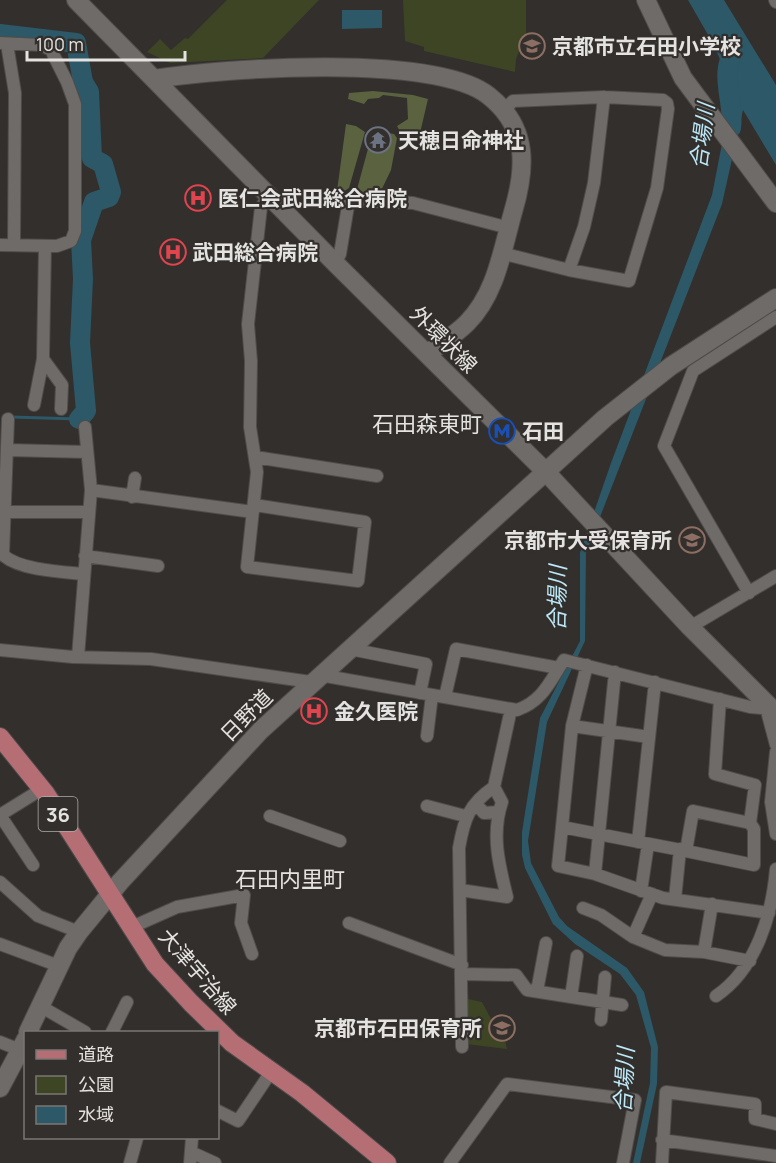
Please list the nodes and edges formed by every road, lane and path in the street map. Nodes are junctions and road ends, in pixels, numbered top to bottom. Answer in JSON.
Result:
{"nodes":[{"id":1,"x":76,"y":0,"type":"edge"},
{"id":2,"x":646,"y":0,"type":"edge"},
{"id":3,"x":4,"y":43,"type":"edge"},
{"id":4,"x":154,"y":80,"type":"junction"},
{"id":5,"x":604,"y":97,"type":"junction"},
{"id":6,"x":504,"y":110,"type":"junction"},
{"id":7,"x":269,"y":196,"type":"junction"},
{"id":8,"x":776,"y":203,"type":"edge"},
{"id":9,"x":509,"y":228,"type":"junction"},
{"id":10,"x":0,"y":245,"type":"edge"},
{"id":11,"x":14,"y":245,"type":"junction"},
{"id":12,"x":45,"y":246,"type":"junction"},
{"id":13,"x":501,"y":253,"type":"junction"},
{"id":14,"x":335,"y":263,"type":"junction"},
{"id":15,"x":568,"y":270,"type":"junction"},
{"id":16,"x":776,"y":298,"type":"edge"},
{"id":17,"x":776,"y":317,"type":"edge"},
{"id":18,"x":427,"y":354,"type":"junction"},
{"id":19,"x":43,"y":359,"type":"junction"},
{"id":20,"x":34,"y":405,"type":"dead end"},
{"id":21,"x":61,"y":409,"type":"dead end"},
{"id":22,"x":8,"y":419,"type":"dead end"},
{"id":23,"x":85,"y":427,"type":"dead end"},
{"id":24,"x":7,"y":450,"type":"junction"},
{"id":25,"x":87,"y":452,"type":"junction"},
{"id":26,"x":255,"y":457,"type":"junction"},
{"id":27,"x":545,"y":471,"type":"junction"},
{"id":28,"x":377,"y":476,"type":"dead end"},
{"id":29,"x":135,"y":478,"type":"dead end"},
{"id":30,"x":91,"y":490,"type":"junction"},
{"id":31,"x":132,"y":497,"type":"junction"},
{"id":32,"x":254,"y":509,"type":"junction"},
{"id":33,"x":5,"y":512,"type":"junction"},
{"id":34,"x":89,"y":512,"type":"junction"},
{"id":35,"x":85,"y":556,"type":"junction"},
{"id":36,"x":158,"y":566,"type":"dead end"},
{"id":37,"x":83,"y":574,"type":"junction"},
{"id":38,"x":776,"y":576,"type":"edge"},
{"id":39,"x":749,"y":593,"type":"junction"},
{"id":40,"x":690,"y":627,"type":"junction"},
{"id":41,"x":350,"y":649,"type":"junction"},
{"id":42,"x":0,"y":650,"type":"edge"},
{"id":43,"x":78,"y":657,"type":"junction"},
{"id":44,"x":563,"y":664,"type":"junction"},
{"id":45,"x":585,"y":664,"type":"junction"},
{"id":46,"x":615,"y":672,"type":"junction"},
{"id":47,"x":316,"y":679,"type":"junction"},
{"id":48,"x":655,"y":682,"type":"junction"},
{"id":49,"x":432,"y":695,"type":"junction"},
{"id":50,"x":720,"y":699,"type":"junction"},
{"id":51,"x":511,"y":709,"type":"junction"},
{"id":52,"x":775,"y":709,"type":"edge"},
{"id":53,"x":572,"y":726,"type":"junction"},
{"id":54,"x":610,"y":732,"type":"junction"},
{"id":55,"x":427,"y":736,"type":"dead end"},
{"id":56,"x":0,"y":737,"type":"edge"},
{"id":57,"x":649,"y":737,"type":"junction"},
{"id":58,"x":776,"y":745,"type":"edge"},
{"id":59,"x":776,"y":752,"type":"edge"},
{"id":60,"x":494,"y":787,"type":"junction"},
{"id":61,"x":42,"y":789,"type":"junction"},
{"id":62,"x":476,"y":804,"type":"junction"},
{"id":63,"x":427,"y":806,"type":"dead end"},
{"id":64,"x":498,"y":812,"type":"junction"},
{"id":65,"x":0,"y":815,"type":"edge"},
{"id":66,"x":270,"y":816,"type":"dead end"},
{"id":67,"x":465,"y":816,"type":"junction"},
{"id":68,"x":750,"y":823,"type":"junction"},
{"id":69,"x":562,"y":827,"type":"junction"},
{"id":70,"x":601,"y":834,"type":"junction"},
{"id":71,"x":776,"y":834,"type":"edge"},
{"id":72,"x":340,"y":841,"type":"dead end"},
{"id":73,"x":643,"y":843,"type":"junction"},
{"id":74,"x":683,"y":850,"type":"junction"},
{"id":75,"x":33,"y":865,"type":"dead end"},
{"id":76,"x":776,"y":869,"type":"edge"},
{"id":77,"x":595,"y":874,"type":"junction"},
{"id":78,"x":0,"y":882,"type":"edge"},
{"id":79,"x":460,"y":890,"type":"junction"},
{"id":80,"x":647,"y":892,"type":"junction"},
{"id":81,"x":112,"y":893,"type":"junction"},
{"id":82,"x":675,"y":898,"type":"junction"},
{"id":83,"x":712,"y":904,"type":"junction"},
{"id":84,"x":584,"y":908,"type":"dead end"},
{"id":85,"x":770,"y":919,"type":"edge"},
{"id":86,"x":349,"y":923,"type":"dead end"},
{"id":87,"x":132,"y":927,"type":"junction"},
{"id":88,"x":79,"y":932,"type":"junction"},
{"id":89,"x":633,"y":937,"type":"junction"},
{"id":90,"x":546,"y":943,"type":"dead end"},
{"id":91,"x":0,"y":944,"type":"edge"},
{"id":92,"x":704,"y":952,"type":"junction"},
{"id":93,"x":252,"y":954,"type":"dead end"},
{"id":94,"x":576,"y":956,"type":"dead end"},
{"id":95,"x":750,"y":961,"type":"junction"},
{"id":96,"x":59,"y":966,"type":"junction"},
{"id":97,"x":462,"y":970,"type":"junction"},
{"id":98,"x":605,"y":977,"type":"dead end"},
{"id":99,"x":537,"y":991,"type":"junction"},
{"id":100,"x":716,"y":996,"type":"dead end"},
{"id":101,"x":571,"y":997,"type":"junction"},
{"id":102,"x":602,"y":1001,"type":"junction"},
{"id":103,"x":127,"y":1002,"type":"dead end"},
{"id":104,"x":622,"y":1005,"type":"dead end"},
{"id":105,"x":40,"y":1006,"type":"junction"},
{"id":106,"x":601,"y":1020,"type":"dead end"},
{"id":107,"x":28,"y":1031,"type":"edge"},
{"id":108,"x":83,"y":1031,"type":"edge"},
{"id":109,"x":112,"y":1031,"type":"edge"},
{"id":110,"x":0,"y":1042,"type":"edge"},
{"id":111,"x":23,"y":1044,"type":"edge"},
{"id":112,"x":462,"y":1047,"type":"dead end"},
{"id":113,"x":271,"y":1071,"type":"junction"},
{"id":114,"x":1,"y":1086,"type":"edge"},
{"id":115,"x":219,"y":1112,"type":"edge"},
{"id":116,"x":776,"y":1124,"type":"edge"},
{"id":117,"x":136,"y":1139,"type":"edge"},
{"id":118,"x":192,"y":1139,"type":"edge"},
{"id":119,"x":662,"y":1140,"type":"junction"},
{"id":120,"x":776,"y":1156,"type":"edge"},
{"id":121,"x":191,"y":1158,"type":"edge"},
{"id":122,"x":377,"y":1160,"type":"edge"},
{"id":123,"x":130,"y":1163,"type":"edge"},
{"id":124,"x":213,"y":1163,"type":"edge"},
{"id":125,"x":450,"y":1163,"type":"edge"},
{"id":126,"x":623,"y":1163,"type":"edge"},
{"id":127,"x":662,"y":1163,"type":"edge"}],
"edges":[{"from":1,"to":4,"type":"street","name":"外環状線"},
{"from":2,"to":8,"type":"street"},
{"from":3,"to":11,"type":"street"},
{"from":3,"to":12,"type":"street"},
{"from":4,"to":6,"type":"street"},
{"from":4,"to":7,"type":"street","name":"外環状線"},
{"from":5,"to":6,"type":"street"},
{"from":5,"to":15,"type":"street"},
{"from":5,"to":15,"type":"street"},
{"from":6,"to":9,"type":"street"},
{"from":7,"to":14,"type":"street","name":"外環状線"},
{"from":7,"to":26,"type":"street"},
{"from":9,"to":13,"type":"street"},
{"from":9,"to":14,"type":"street"},
{"from":10,"to":11,"type":"street"},
{"from":11,"to":12,"type":"street"},
{"from":12,"to":19,"type":"street"},
{"from":13,"to":15,"type":"street"},
{"from":13,"to":18,"type":"street"},
{"from":14,"to":18,"type":"street","name":"外環状線"},
{"from":16,"to":27,"type":"street","name":"日野道"},
{"from":17,"to":39,"type":"street"},
{"from":18,"to":27,"type":"street","name":"外環状線"},
{"from":19,"to":20,"type":"street"},
{"from":19,"to":21,"type":"street"},
{"from":22,"to":24,"type":"street"},
{"from":23,"to":25,"type":"street"},
{"from":24,"to":25,"type":"street"},
{"from":24,"to":33,"type":"street"},
{"from":25,"to":30,"type":"street"},
{"from":26,"to":28,"type":"street"},
{"from":26,"to":32,"type":"street"},
{"from":27,"to":40,"type":"street","name":"外環状線"},
{"from":27,"to":41,"type":"street","name":"日野道"},
{"from":29,"to":31,"type":"street"},
{"from":30,"to":31,"type":"street"},
{"from":30,"to":34,"type":"street"},
{"from":31,"to":32,"type":"street"},
{"from":32,"to":32,"type":"street"},
{"from":33,"to":34,"type":"street"},
{"from":33,"to":37,"type":"street"},
{"from":34,"to":35,"type":"street"},
{"from":35,"to":36,"type":"street"},
{"from":35,"to":37,"type":"street"},
{"from":37,"to":43,"type":"street"},
{"from":38,"to":39,"type":"street"},
{"from":39,"to":40,"type":"street"},
{"from":40,"to":52,"type":"street","name":"外環状線"},
{"from":41,"to":47,"type":"street","name":"日野道"},
{"from":41,"to":49,"type":"street"},
{"from":42,"to":43,"type":"street"},
{"from":43,"to":47,"type":"street"},
{"from":44,"to":45,"type":"street"},
{"from":44,"to":49,"type":"street"},
{"from":44,"to":51,"type":"street"},
{"from":45,"to":46,"type":"street"},
{"from":45,"to":53,"type":"street"},
{"from":46,"to":48,"type":"street"},
{"from":46,"to":54,"type":"street"},
{"from":47,"to":49,"type":"street"},
{"from":47,"to":81,"type":"street","name":"日野道"},
{"from":48,"to":50,"type":"street"},
{"from":48,"to":57,"type":"street"},
{"from":49,"to":51,"type":"street"},
{"from":49,"to":55,"type":"street"},
{"from":50,"to":52,"type":"street"},
{"from":50,"to":68,"type":"street"},
{"from":51,"to":60,"type":"street"},
{"from":52,"to":58,"type":"street"},
{"from":53,"to":54,"type":"street"},
{"from":53,"to":69,"type":"street"},
{"from":54,"to":57,"type":"street"},
{"from":54,"to":70,"type":"street"},
{"from":56,"to":61,"type":"main road","name":"大津宇治線","number":"36"},
{"from":57,"to":73,"type":"street"},
{"from":59,"to":71,"type":"street"},
{"from":60,"to":62,"type":"street"},
{"from":60,"to":64,"type":"street"},
{"from":61,"to":65,"type":"street"},
{"from":61,"to":81,"type":"main road","name":"大津宇治線","number":"36"},
{"from":62,"to":64,"type":"street"},
{"from":62,"to":67,"type":"street"},
{"from":63,"to":67,"type":"street"},
{"from":64,"to":79,"type":"street"},
{"from":65,"to":75,"type":"street"},
{"from":66,"to":72,"type":"street"},
{"from":67,"to":79,"type":"street"},
{"from":68,"to":74,"type":"street"},
{"from":68,"to":74,"type":"street"},
{"from":69,"to":70,"type":"street"},
{"from":69,"to":77,"type":"street"},
{"from":70,"to":73,"type":"street"},
{"from":70,"to":77,"type":"street"},
{"from":73,"to":74,"type":"street"},
{"from":73,"to":80,"type":"street"},
{"from":74,"to":82,"type":"street"},
{"from":76,"to":85,"type":"street"},
{"from":77,"to":80,"type":"street"},
{"from":78,"to":88,"type":"street"},
{"from":79,"to":97,"type":"street"},
{"from":80,"to":82,"type":"street"},
{"from":80,"to":89,"type":"street"},
{"from":81,"to":87,"type":"main road","name":"大津宇治線","number":"36"},
{"from":81,"to":88,"type":"street","name":"日野道"},
{"from":82,"to":83,"type":"street"},
{"from":83,"to":85,"type":"street"},
{"from":83,"to":92,"type":"street"},
{"from":84,"to":89,"type":"street"},
{"from":85,"to":95,"type":"street"},
{"from":86,"to":97,"type":"street"},
{"from":87,"to":93,"type":"street"},
{"from":87,"to":113,"type":"main road","name":"大津宇治線","number":"36"},
{"from":88,"to":96,"type":"street","name":"日野道"},
{"from":89,"to":92,"type":"street"},
{"from":90,"to":99,"type":"street"},
{"from":91,"to":96,"type":"street"},
{"from":92,"to":95,"type":"street"},
{"from":94,"to":101,"type":"street"},
{"from":95,"to":100,"type":"street"},
{"from":96,"to":105,"type":"street","name":"日野道"},
{"from":97,"to":99,"type":"street"},
{"from":97,"to":112,"type":"street"},
{"from":98,"to":102,"type":"street"},
{"from":99,"to":101,"type":"street"},
{"from":101,"to":102,"type":"street"},
{"from":102,"to":104,"type":"street"},
{"from":102,"to":106,"type":"street"},
{"from":103,"to":109,"type":"street"},
{"from":105,"to":107,"type":"street","name":"日野道"},
{"from":105,"to":108,"type":"street"},
{"from":110,"to":111,"type":"street"},
{"from":111,"to":114,"type":"street"},
{"from":113,"to":115,"type":"street"},
{"from":113,"to":122,"type":"main road","name":"大津宇治線","number":"36"},
{"from":116,"to":119,"type":"street"},
{"from":117,"to":123,"type":"street"},
{"from":118,"to":121,"type":"street"},
{"from":119,"to":120,"type":"street"},
{"from":119,"to":127,"type":"street"},
{"from":121,"to":124,"type":"street"},
{"from":125,"to":126,"type":"street"}]}
